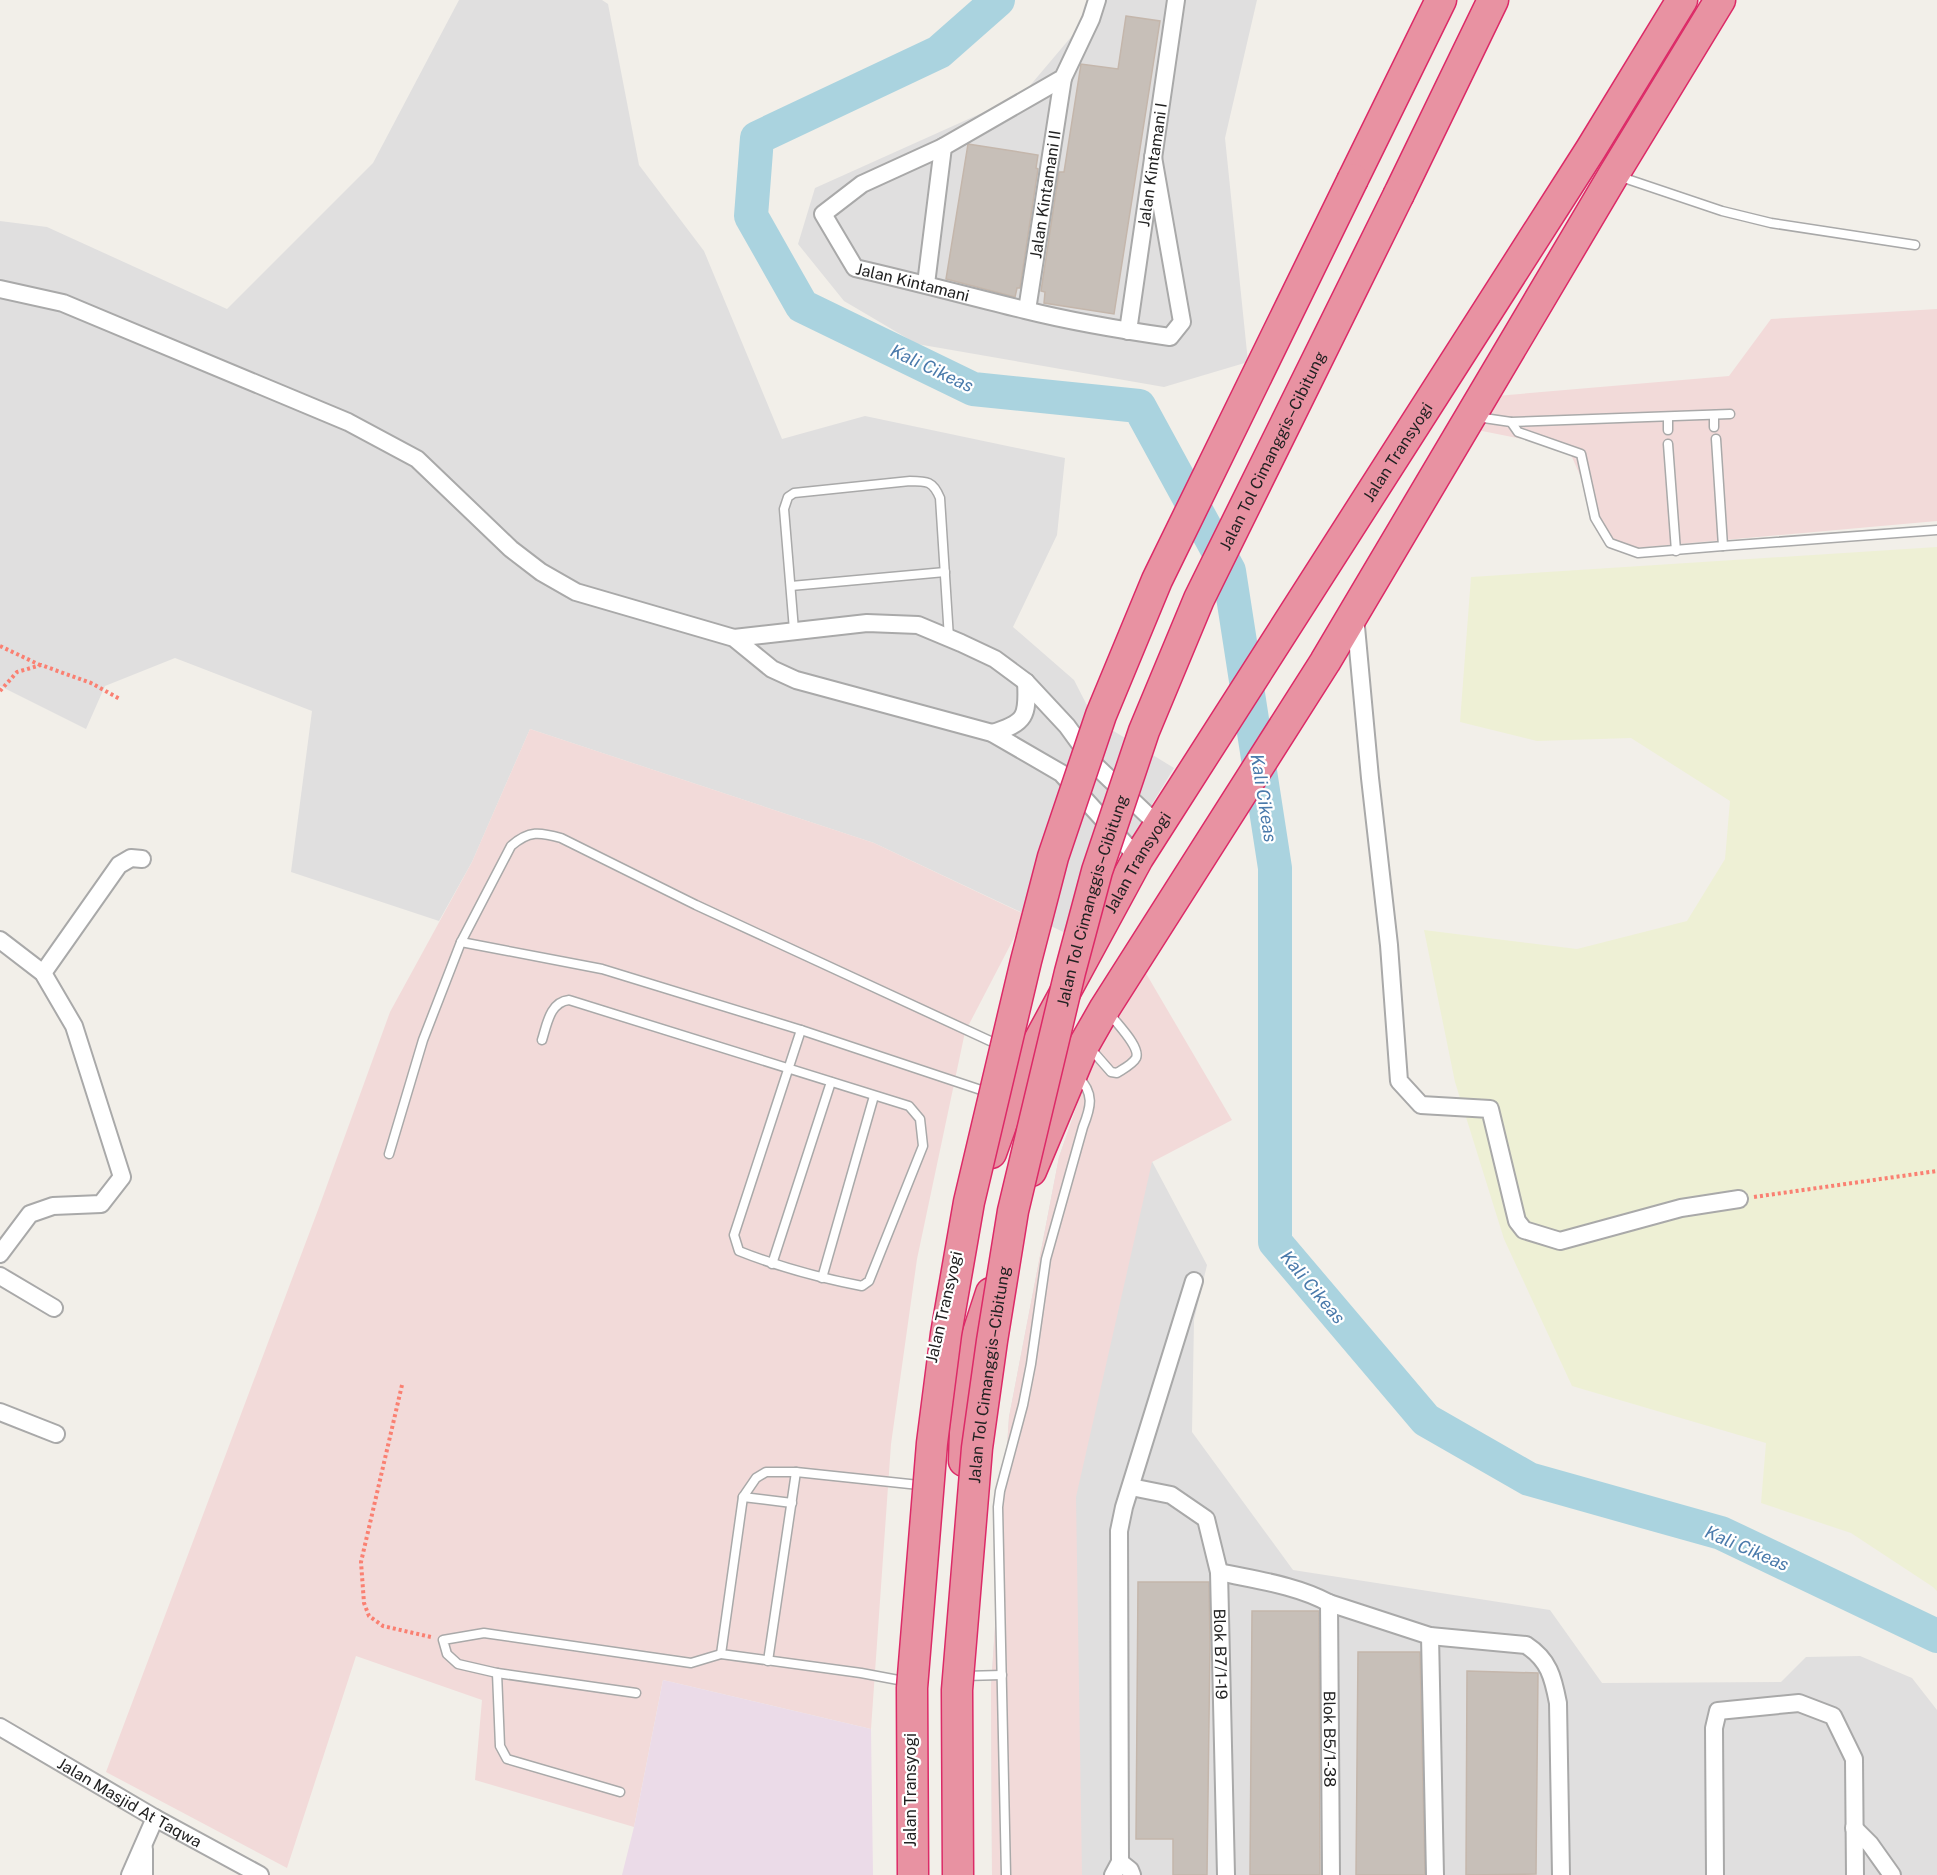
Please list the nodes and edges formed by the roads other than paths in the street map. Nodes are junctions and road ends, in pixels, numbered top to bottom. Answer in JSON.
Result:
{"nodes":[{"id":1,"x":1097,"y":0,"type":"edge"},
{"id":2,"x":1176,"y":0,"type":"edge"},
{"id":3,"x":1441,"y":0,"type":"edge"},
{"id":4,"x":1493,"y":0,"type":"edge"},
{"id":5,"x":1682,"y":0,"type":"edge"},
{"id":6,"x":1720,"y":0,"type":"edge"},
{"id":7,"x":1063,"y":78,"type":"junction"},
{"id":8,"x":943,"y":147,"type":"junction"},
{"id":9,"x":1153,"y":157,"type":"junction"},
{"id":10,"x":1614,"y":174,"type":"junction"},
{"id":11,"x":1915,"y":245,"type":"dead end"},
{"id":12,"x":926,"y":284,"type":"junction"},
{"id":13,"x":0,"y":288,"type":"edge"},
{"id":14,"x":1027,"y":310,"type":"junction"},
{"id":15,"x":1128,"y":331,"type":"junction"},
{"id":16,"x":1730,"y":414,"type":"dead end"},
{"id":17,"x":1714,"y":415,"type":"junction"},
{"id":18,"x":1471,"y":417,"type":"junction"},
{"id":19,"x":1668,"y":417,"type":"junction"},
{"id":20,"x":1511,"y":422,"type":"junction"},
{"id":21,"x":1714,"y":427,"type":"dead end"},
{"id":22,"x":1668,"y":430,"type":"dead end"},
{"id":23,"x":1716,"y":439,"type":"dead end"},
{"id":24,"x":1668,"y":444,"type":"dead end"},
{"id":25,"x":1937,"y":530,"type":"edge"},
{"id":26,"x":1723,"y":546,"type":"junction"},
{"id":27,"x":1676,"y":551,"type":"junction"},
{"id":28,"x":945,"y":572,"type":"junction"},
{"id":29,"x":791,"y":586,"type":"junction"},
{"id":30,"x":1354,"y":611,"type":"junction"},
{"id":31,"x":794,"y":630,"type":"junction"},
{"id":32,"x":734,"y":638,"type":"junction"},
{"id":33,"x":949,"y":638,"type":"junction"},
{"id":34,"x":1026,"y":682,"type":"junction"},
{"id":35,"x":993,"y":733,"type":"junction"},
{"id":36,"x":1166,"y":815,"type":"junction"},
{"id":37,"x":1138,"y":858,"type":"junction"},
{"id":38,"x":142,"y":859,"type":"dead end"},
{"id":39,"x":0,"y":940,"type":"edge"},
{"id":40,"x":461,"y":942,"type":"junction"},
{"id":41,"x":43,"y":973,"type":"junction"},
{"id":42,"x":1105,"y":1008,"type":"junction"},
{"id":43,"x":801,"y":1030,"type":"junction"},
{"id":44,"x":542,"y":1040,"type":"dead end"},
{"id":45,"x":1086,"y":1043,"type":"junction"},
{"id":46,"x":1029,"y":1059,"type":"junction"},
{"id":47,"x":788,"y":1068,"type":"junction"},
{"id":48,"x":1072,"y":1071,"type":"junction"},
{"id":49,"x":831,"y":1082,"type":"junction"},
{"id":50,"x":874,"y":1096,"type":"junction"},
{"id":51,"x":1010,"y":1100,"type":"junction"},
{"id":52,"x":389,"y":1154,"type":"dead end"},
{"id":53,"x":1738,"y":1199,"type":"road end"},
{"id":54,"x":0,"y":1254,"type":"edge"},
{"id":55,"x":772,"y":1264,"type":"junction"},
{"id":56,"x":0,"y":1276,"type":"edge"},
{"id":57,"x":822,"y":1278,"type":"junction"},
{"id":58,"x":1194,"y":1281,"type":"dead end"},
{"id":59,"x":54,"y":1308,"type":"dead end"},
{"id":60,"x":0,"y":1412,"type":"edge"},
{"id":61,"x":56,"y":1434,"type":"dead end"},
{"id":62,"x":796,"y":1472,"type":"junction"},
{"id":63,"x":919,"y":1485,"type":"junction"},
{"id":64,"x":1131,"y":1487,"type":"junction"},
{"id":65,"x":743,"y":1497,"type":"junction"},
{"id":66,"x":792,"y":1503,"type":"junction"},
{"id":67,"x":1218,"y":1572,"type":"junction"},
{"id":68,"x":1329,"y":1603,"type":"junction"},
{"id":69,"x":1431,"y":1636,"type":"junction"},
{"id":70,"x":721,"y":1654,"type":"junction"},
{"id":71,"x":768,"y":1661,"type":"junction"},
{"id":72,"x":497,"y":1673,"type":"junction"},
{"id":73,"x":1002,"y":1675,"type":"junction"},
{"id":74,"x":963,"y":1676,"type":"junction"},
{"id":75,"x":910,"y":1682,"type":"junction"},
{"id":76,"x":636,"y":1693,"type":"dead end"},
{"id":77,"x":0,"y":1727,"type":"edge"},
{"id":78,"x":620,"y":1792,"type":"dead end"},
{"id":79,"x":155,"y":1818,"type":"junction"},
{"id":80,"x":1854,"y":1828,"type":"junction"},
{"id":81,"x":143,"y":1845,"type":"junction"},
{"id":82,"x":1116,"y":1868,"type":"edge"},
{"id":83,"x":130,"y":1875,"type":"edge"},
{"id":84,"x":144,"y":1875,"type":"edge"},
{"id":85,"x":260,"y":1875,"type":"edge"},
{"id":86,"x":912,"y":1875,"type":"edge"},
{"id":87,"x":958,"y":1875,"type":"edge"},
{"id":88,"x":965,"y":1875,"type":"edge"},
{"id":89,"x":1006,"y":1875,"type":"edge"},
{"id":90,"x":1132,"y":1875,"type":"edge"},
{"id":91,"x":1226,"y":1875,"type":"edge"},
{"id":92,"x":1331,"y":1875,"type":"edge"},
{"id":93,"x":1435,"y":1875,"type":"edge"},
{"id":94,"x":1561,"y":1875,"type":"edge"},
{"id":95,"x":1715,"y":1875,"type":"edge"},
{"id":96,"x":1855,"y":1875,"type":"edge"},
{"id":97,"x":1892,"y":1875,"type":"edge"}],
"edges":[{"from":1,"to":7,"type":"street"},
{"from":2,"to":9,"type":"street","name":"Jalan Kintamani I"},
{"from":3,"to":86,"type":"highway","bridge":true},
{"from":4,"to":87,"type":"highway","name":"Jalan Tol Cimanggis–Cibitung","bridge":true},
{"from":5,"to":36,"type":"highway","name":"Jalan Transyogi"},
{"from":6,"to":10,"type":"highway"},
{"from":7,"to":8,"type":"street","name":"Jalan Kintamani"},
{"from":7,"to":14,"type":"street","name":"Jalan Kintamani II"},
{"from":8,"to":12,"type":"street"},
{"from":8,"to":12,"type":"street","name":"Jalan Kintamani"},
{"from":9,"to":15,"type":"street","name":"Jalan Kintamani I"},
{"from":9,"to":15,"type":"street","name":"Jalan Kintamani"},
{"from":10,"to":11,"type":"lane"},
{"from":10,"to":18,"type":"highway"},
{"from":12,"to":14,"type":"street","name":"Jalan Kintamani"},
{"from":13,"to":32,"type":"street"},
{"from":14,"to":15,"type":"street","name":"Jalan Kintamani"},
{"from":16,"to":17,"type":"lane"},
{"from":17,"to":19,"type":"lane"},
{"from":17,"to":21,"type":"lane"},
{"from":18,"to":20,"type":"lane"},
{"from":18,"to":30,"type":"highway"},
{"from":19,"to":20,"type":"lane"},
{"from":19,"to":22,"type":"lane"},
{"from":20,"to":27,"type":"lane"},
{"from":23,"to":26,"type":"lane"},
{"from":24,"to":27,"type":"lane"},
{"from":25,"to":26,"type":"lane"},
{"from":26,"to":27,"type":"lane"},
{"from":28,"to":29,"type":"lane"},
{"from":28,"to":29,"type":"lane"},
{"from":28,"to":33,"type":"lane"},
{"from":29,"to":31,"type":"lane"},
{"from":30,"to":42,"type":"highway"},
{"from":30,"to":53,"type":"street"},
{"from":31,"to":32,"type":"street"},
{"from":31,"to":33,"type":"street"},
{"from":32,"to":35,"type":"street"},
{"from":33,"to":34,"type":"street"},
{"from":34,"to":35,"type":"street"},
{"from":34,"to":36,"type":"street"},
{"from":35,"to":37,"type":"street"},
{"from":36,"to":37,"type":"highway","name":"Jalan Transyogi"},
{"from":37,"to":46,"type":"highway","name":"Jalan Transyogi"},
{"from":38,"to":41,"type":"street"},
{"from":39,"to":41,"type":"street"},
{"from":40,"to":43,"type":"lane"},
{"from":40,"to":46,"type":"lane"},
{"from":40,"to":52,"type":"lane"},
{"from":41,"to":54,"type":"street"},
{"from":42,"to":45,"type":"highway"},
{"from":42,"to":45,"type":"lane"},
{"from":43,"to":47,"type":"lane"},
{"from":43,"to":51,"type":"lane"},
{"from":44,"to":47,"type":"lane"},
{"from":45,"to":48,"type":"highway"},
{"from":46,"to":51,"type":"highway","name":"Jalan Transyogi"},
{"from":47,"to":49,"type":"lane"},
{"from":47,"to":55,"type":"lane"},
{"from":48,"to":73,"type":"lane"},
{"from":48,"to":74,"type":"highway"},
{"from":49,"to":50,"type":"lane"},
{"from":49,"to":55,"type":"lane"},
{"from":50,"to":57,"type":"lane"},
{"from":50,"to":57,"type":"lane"},
{"from":51,"to":63,"type":"highway","name":"Jalan Transyogi"},
{"from":55,"to":57,"type":"lane"},
{"from":56,"to":59,"type":"street"},
{"from":58,"to":64,"type":"street"},
{"from":60,"to":61,"type":"street"},
{"from":62,"to":63,"type":"lane"},
{"from":62,"to":65,"type":"lane"},
{"from":62,"to":66,"type":"lane"},
{"from":63,"to":75,"type":"highway","name":"Jalan Transyogi"},
{"from":64,"to":67,"type":"street","name":"Blok B7/1-19"},
{"from":64,"to":82,"type":"street"},
{"from":65,"to":66,"type":"lane"},
{"from":65,"to":70,"type":"lane"},
{"from":66,"to":71,"type":"lane"},
{"from":67,"to":68,"type":"street"},
{"from":67,"to":91,"type":"street","name":"Blok B7/1-19"},
{"from":68,"to":69,"type":"street"},
{"from":68,"to":92,"type":"street","name":"Blok B5/1-38"},
{"from":69,"to":93,"type":"street"},
{"from":69,"to":94,"type":"street"},
{"from":70,"to":71,"type":"lane"},
{"from":70,"to":72,"type":"lane"},
{"from":71,"to":75,"type":"lane"},
{"from":72,"to":76,"type":"lane"},
{"from":72,"to":78,"type":"lane"},
{"from":73,"to":74,"type":"lane"},
{"from":73,"to":89,"type":"lane"},
{"from":74,"to":88,"type":"highway"},
{"from":75,"to":86,"type":"highway","name":"Jalan Transyogi"},
{"from":77,"to":79,"type":"street","name":"Jalan Masjid At Taqwa"},
{"from":79,"to":81,"type":"street"},
{"from":79,"to":85,"type":"street","name":"Jalan Masjid At Taqwa"},
{"from":80,"to":95,"type":"street"},
{"from":80,"to":96,"type":"street"},
{"from":80,"to":97,"type":"street"},
{"from":81,"to":83,"type":"street"},
{"from":81,"to":84,"type":"street"},
{"from":82,"to":90,"type":"street"}]}
